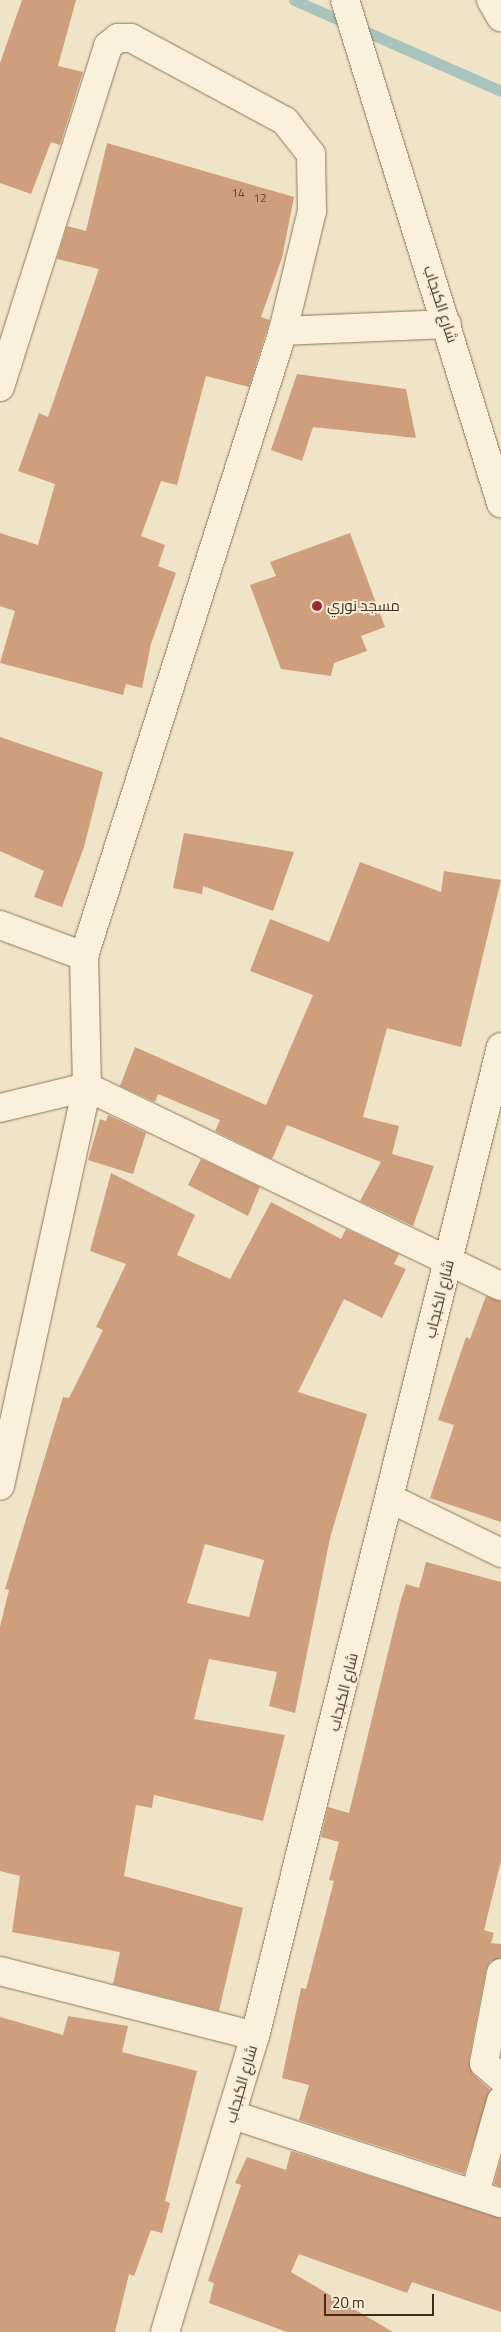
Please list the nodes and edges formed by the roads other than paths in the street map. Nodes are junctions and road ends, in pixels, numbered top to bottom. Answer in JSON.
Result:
{"nodes":[{"id":1,"x":345,"y":0,"type":"edge"},
{"id":2,"x":491,"y":0,"type":"edge"},
{"id":3,"x":501,"y":17,"type":"edge"},
{"id":4,"x":447,"y":324,"type":"junction"},
{"id":5,"x":283,"y":331,"type":"junction"},
{"id":6,"x":1,"y":383,"type":"edge"},
{"id":7,"x":501,"y":503,"type":"edge"},
{"id":8,"x":0,"y":925,"type":"edge"},
{"id":9,"x":84,"y":956,"type":"junction"},
{"id":10,"x":501,"y":1047,"type":"edge"},
{"id":11,"x":87,"y":1086,"type":"junction"},
{"id":12,"x":0,"y":1108,"type":"edge"},
{"id":13,"x":448,"y":1261,"type":"junction"},
{"id":14,"x":501,"y":1286,"type":"edge"},
{"id":15,"x":0,"y":1486,"type":"edge"},
{"id":16,"x":391,"y":1499,"type":"junction"},
{"id":17,"x":501,"y":1553,"type":"edge"},
{"id":18,"x":0,"y":1971,"type":"edge"},
{"id":19,"x":501,"y":1972,"type":"edge"},
{"id":20,"x":255,"y":2036,"type":"junction"},
{"id":21,"x":501,"y":2078,"type":"edge"},
{"id":22,"x":501,"y":2101,"type":"edge"},
{"id":23,"x":233,"y":2115,"type":"junction"},
{"id":24,"x":475,"y":2194,"type":"junction"},
{"id":25,"x":501,"y":2203,"type":"edge"},
{"id":26,"x":165,"y":2332,"type":"edge"}],
"edges":[{"from":1,"to":4,"type":"street","name":"شارع الكبجاب"},
{"from":2,"to":3,"type":"street"},
{"from":4,"to":5,"type":"street"},
{"from":4,"to":7,"type":"street","name":"شارع الكبجاب"},
{"from":5,"to":6,"type":"street"},
{"from":5,"to":9,"type":"street"},
{"from":8,"to":9,"type":"street"},
{"from":9,"to":11,"type":"street"},
{"from":10,"to":13,"type":"street","name":"شارع الكبجاب"},
{"from":11,"to":12,"type":"street"},
{"from":11,"to":13,"type":"street"},
{"from":11,"to":15,"type":"street"},
{"from":13,"to":14,"type":"street"},
{"from":13,"to":16,"type":"street","name":"شارع الكبجاب"},
{"from":16,"to":17,"type":"street"},
{"from":16,"to":20,"type":"street","name":"شارع الكبجاب"},
{"from":18,"to":20,"type":"street"},
{"from":19,"to":21,"type":"street"},
{"from":20,"to":23,"type":"street","name":"شارع الكبجاب"},
{"from":22,"to":24,"type":"street"},
{"from":23,"to":24,"type":"street"},
{"from":23,"to":26,"type":"street","name":"شارع الكبجاب"},
{"from":24,"to":25,"type":"street"}]}
